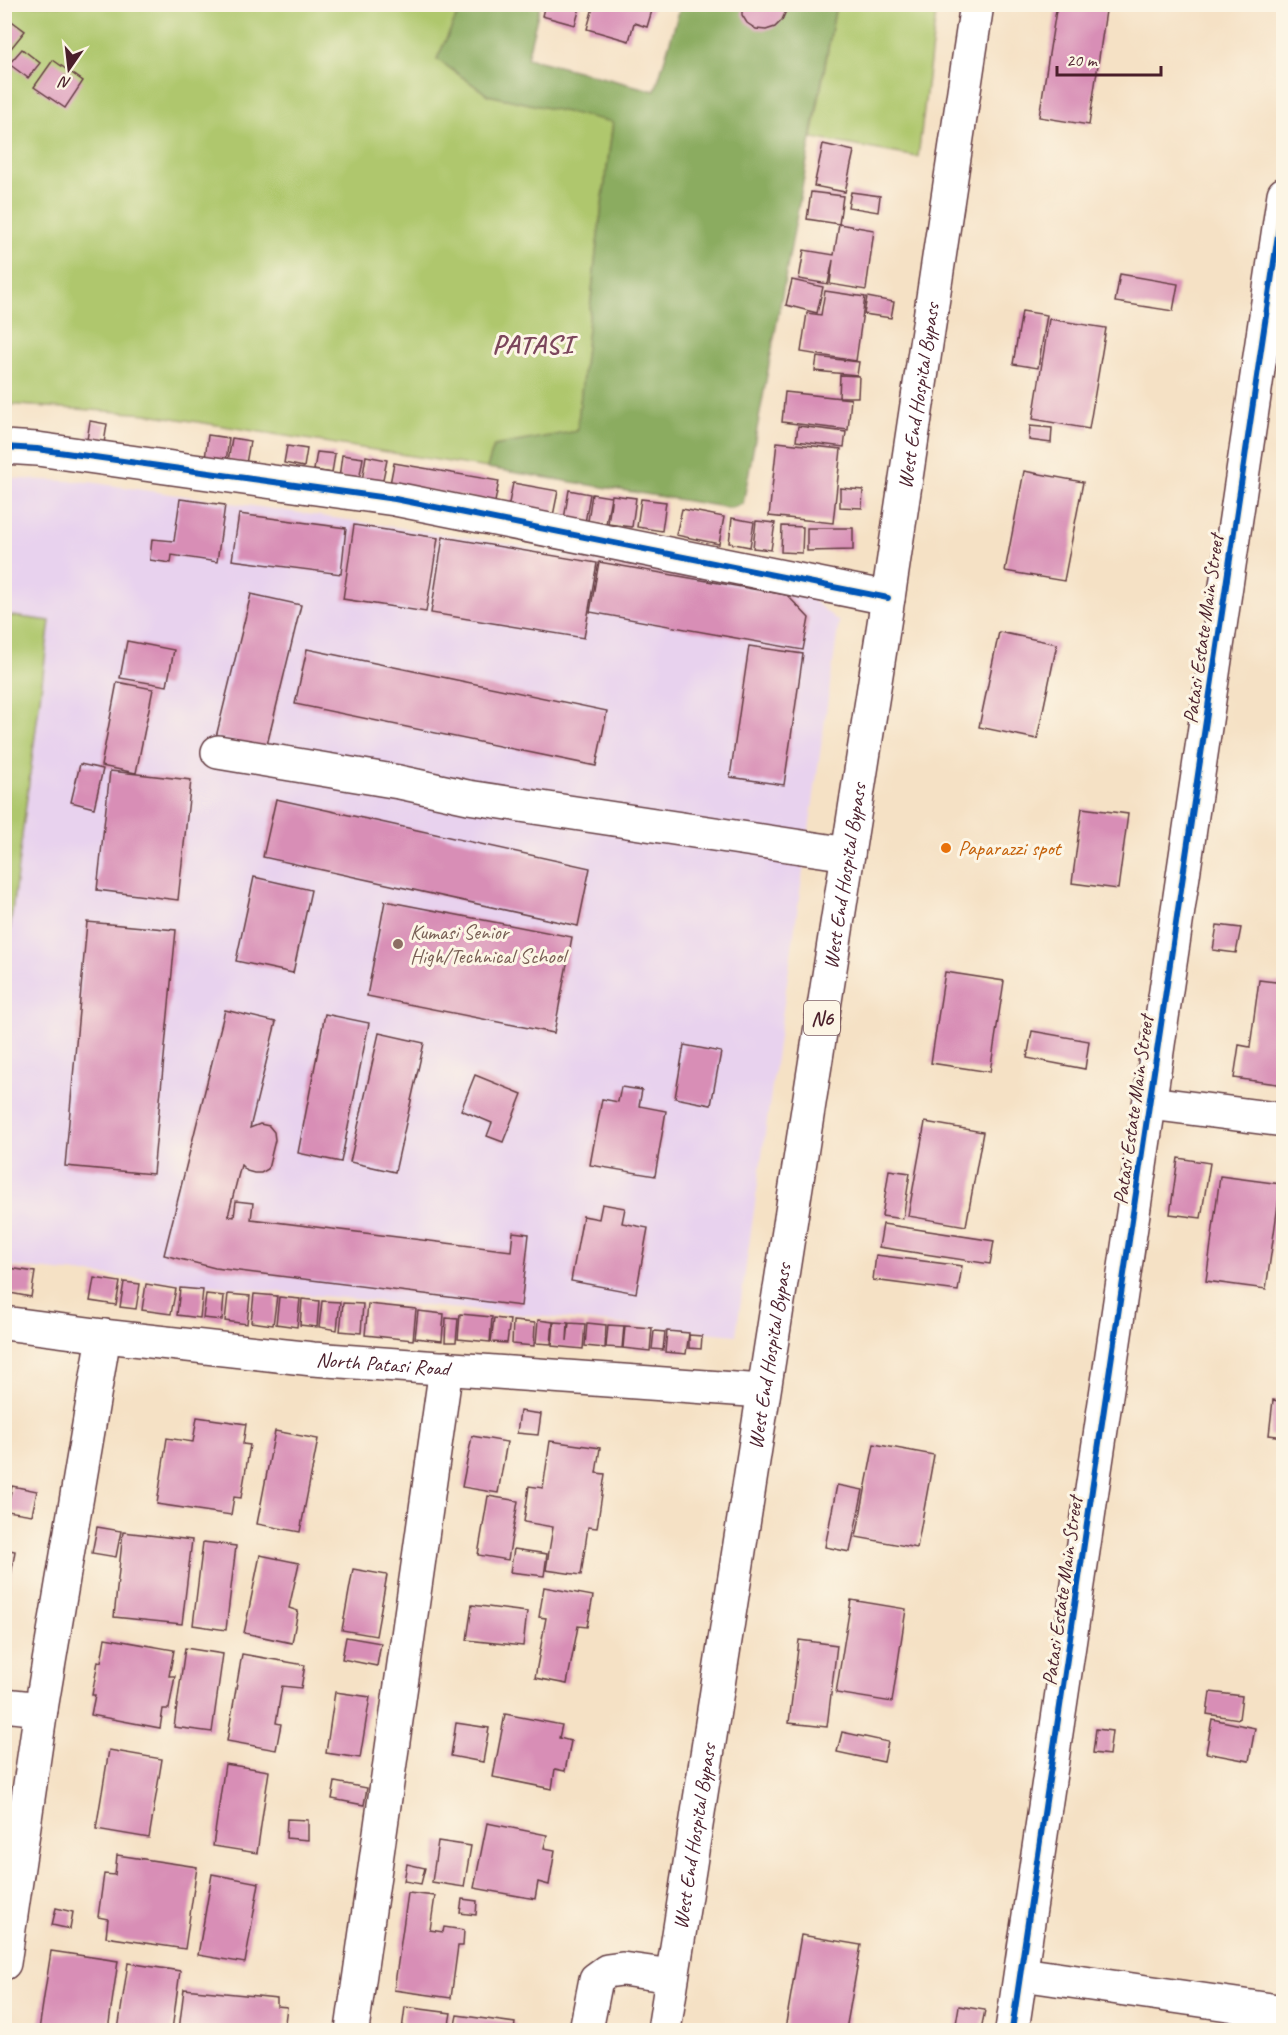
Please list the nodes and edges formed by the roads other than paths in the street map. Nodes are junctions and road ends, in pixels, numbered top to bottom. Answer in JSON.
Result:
{"nodes":[{"id":1,"x":977,"y":4,"type":"edge"},
{"id":2,"x":1284,"y":194,"type":"edge"},
{"id":3,"x":4,"y":447,"type":"edge"},
{"id":4,"x":888,"y":598,"type":"junction"},
{"id":5,"x":218,"y":752,"type":"dead end"},
{"id":6,"x":848,"y":854,"type":"junction"},
{"id":7,"x":1150,"y":1103,"type":"junction"},
{"id":8,"x":1284,"y":1120,"type":"edge"},
{"id":9,"x":4,"y":1323,"type":"edge"},
{"id":10,"x":104,"y":1336,"type":"junction"},
{"id":11,"x":446,"y":1368,"type":"junction"},
{"id":12,"x":763,"y":1391,"type":"junction"},
{"id":13,"x":4,"y":1705,"type":"edge"},
{"id":14,"x":41,"y":1709,"type":"junction"},
{"id":15,"x":4,"y":1963,"type":"edge"},
{"id":16,"x":1022,"y":1974,"type":"junction"},
{"id":17,"x":672,"y":1976,"type":"junction"},
{"id":18,"x":1284,"y":2012,"type":"edge"},
{"id":19,"x":352,"y":2031,"type":"edge"},
{"id":20,"x":586,"y":2031,"type":"edge"},
{"id":21,"x":664,"y":2031,"type":"edge"},
{"id":22,"x":1012,"y":2031,"type":"edge"}],
"edges":[{"from":1,"to":4,"type":"main road","name":"West End Hospital Bypass","number":"N6"},
{"from":2,"to":7,"type":"main road","name":"Patasi Estate Main Street"},
{"from":3,"to":4,"type":"main road"},
{"from":4,"to":6,"type":"main road","name":"West End Hospital Bypass","number":"N6"},
{"from":5,"to":6,"type":"main road"},
{"from":6,"to":12,"type":"main road","name":"West End Hospital Bypass","number":"N6"},
{"from":7,"to":8,"type":"main road"},
{"from":7,"to":16,"type":"main road","name":"Patasi Estate Main Street"},
{"from":9,"to":10,"type":"main road","name":"North Patasi Road"},
{"from":10,"to":11,"type":"main road","name":"North Patasi Road"},
{"from":10,"to":14,"type":"main road"},
{"from":11,"to":12,"type":"main road","name":"North Patasi Road"},
{"from":11,"to":19,"type":"main road"},
{"from":12,"to":17,"type":"main road","name":"West End Hospital Bypass","number":"N6"},
{"from":13,"to":14,"type":"main road"},
{"from":14,"to":15,"type":"main road"},
{"from":16,"to":18,"type":"main road"},
{"from":16,"to":22,"type":"main road","name":"Patasi Estate Main Street"},
{"from":17,"to":20,"type":"main road"},
{"from":17,"to":21,"type":"main road","name":"West End Hospital Bypass","number":"N6"}]}
